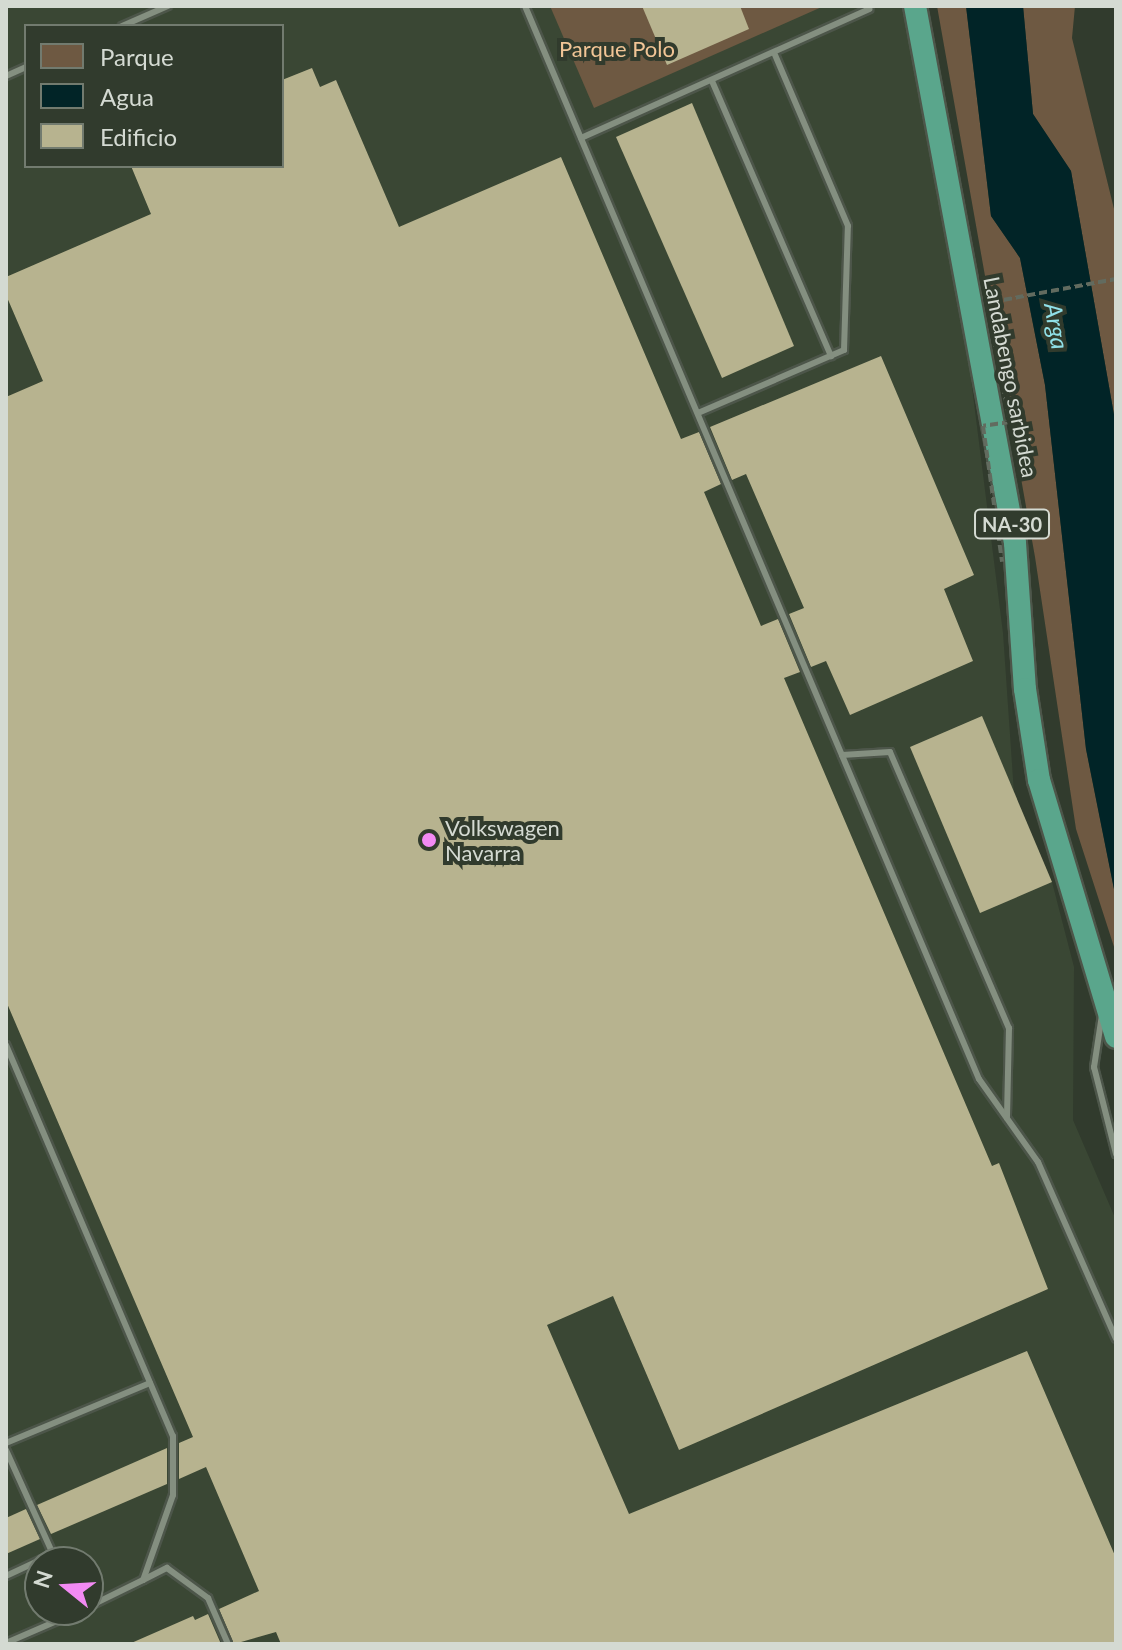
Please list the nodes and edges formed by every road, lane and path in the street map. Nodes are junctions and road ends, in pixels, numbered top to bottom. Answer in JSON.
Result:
{"nodes":[{"id":1,"x":168,"y":6,"type":"edge"},
{"id":2,"x":525,"y":6,"type":"edge"},
{"id":3,"x":915,"y":6,"type":"edge"},
{"id":4,"x":869,"y":9,"type":"dead end"},
{"id":5,"x":127,"y":24,"type":"edge"},
{"id":6,"x":775,"y":55,"type":"junction"},
{"id":7,"x":712,"y":81,"type":"junction"},
{"id":8,"x":581,"y":138,"type":"junction"},
{"id":9,"x":1116,"y":279,"type":"edge"},
{"id":10,"x":831,"y":356,"type":"junction"},
{"id":11,"x":698,"y":413,"type":"junction"},
{"id":12,"x":1002,"y":562,"type":"dead end"},
{"id":13,"x":842,"y":755,"type":"junction"},
{"id":14,"x":1105,"y":1004,"type":"junction"},
{"id":15,"x":1116,"y":1037,"type":"edge"},
{"id":16,"x":6,"y":1045,"type":"edge"},
{"id":17,"x":1007,"y":1118,"type":"junction"},
{"id":18,"x":1116,"y":1154,"type":"edge"},
{"id":19,"x":1116,"y":1339,"type":"edge"},
{"id":20,"x":150,"y":1383,"type":"junction"},
{"id":21,"x":6,"y":1443,"type":"edge"},
{"id":22,"x":6,"y":1450,"type":"edge"},
{"id":23,"x":6,"y":1576,"type":"edge"},
{"id":24,"x":143,"y":1580,"type":"junction"},
{"id":25,"x":104,"y":1599,"type":"edge"},
{"id":26,"x":45,"y":1626,"type":"edge"},
{"id":27,"x":6,"y":1643,"type":"edge"},
{"id":28,"x":228,"y":1644,"type":"edge"}],
"edges":[{"from":1,"to":5,"type":"lane"},
{"from":2,"to":8,"type":"lane"},
{"from":3,"to":14,"type":"highway","name":"Landabengo sarbidea","number":"NA-30"},
{"from":4,"to":6,"type":"lane"},
{"from":6,"to":7,"type":"lane"},
{"from":6,"to":10,"type":"lane"},
{"from":7,"to":8,"type":"lane"},
{"from":7,"to":10,"type":"lane"},
{"from":8,"to":11,"type":"lane"},
{"from":9,"to":12,"type":"path","bridge":true},
{"from":10,"to":11,"type":"lane"},
{"from":11,"to":13,"type":"lane"},
{"from":13,"to":17,"type":"lane"},
{"from":13,"to":17,"type":"lane"},
{"from":14,"to":15,"type":"highway","name":"Landabengo sarbidea","number":"NA-30"},
{"from":14,"to":18,"type":"lane"},
{"from":16,"to":20,"type":"lane"},
{"from":17,"to":19,"type":"lane"},
{"from":20,"to":21,"type":"lane"},
{"from":20,"to":24,"type":"lane"},
{"from":22,"to":23,"type":"lane"},
{"from":24,"to":25,"type":"lane"},
{"from":24,"to":28,"type":"lane"},
{"from":26,"to":27,"type":"lane"}]}
